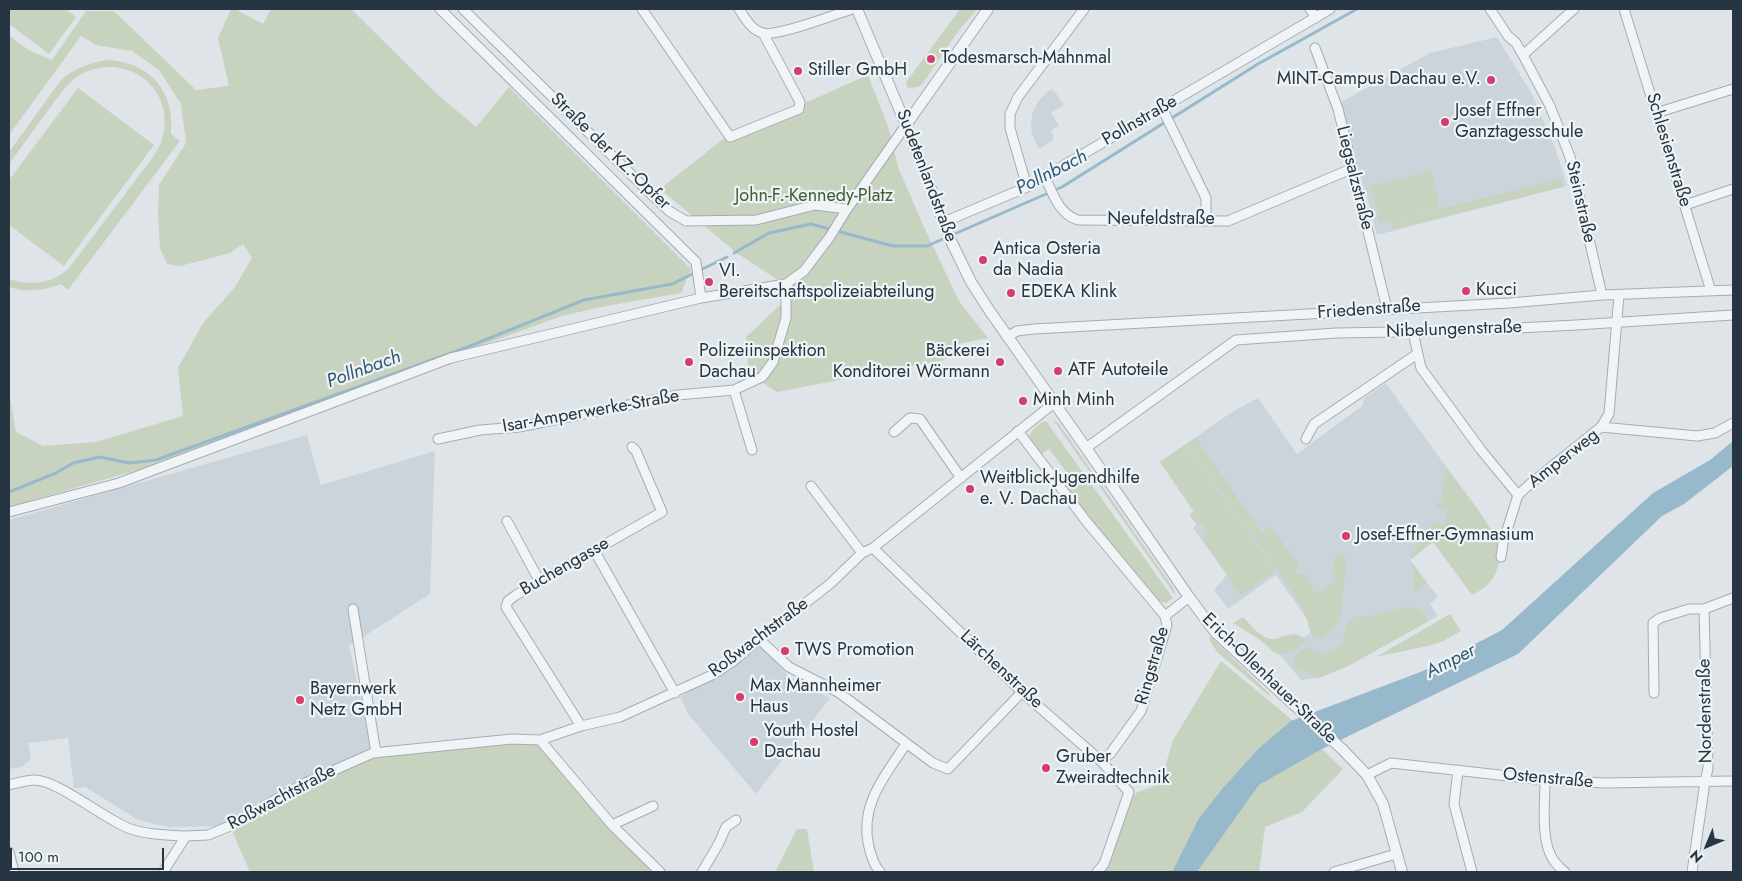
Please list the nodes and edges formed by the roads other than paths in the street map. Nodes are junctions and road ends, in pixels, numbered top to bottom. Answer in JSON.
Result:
{"nodes":[{"id":1,"x":440,"y":9,"type":"edge"},
{"id":2,"x":463,"y":9,"type":"edge"},
{"id":3,"x":642,"y":9,"type":"edge"},
{"id":4,"x":739,"y":9,"type":"edge"},
{"id":5,"x":852,"y":9,"type":"edge"},
{"id":6,"x":857,"y":9,"type":"edge"},
{"id":7,"x":988,"y":9,"type":"edge"},
{"id":8,"x":1084,"y":9,"type":"edge"},
{"id":9,"x":1310,"y":9,"type":"edge"},
{"id":10,"x":1330,"y":9,"type":"edge"},
{"id":11,"x":1490,"y":9,"type":"edge"},
{"id":12,"x":1574,"y":9,"type":"edge"},
{"id":13,"x":1624,"y":9,"type":"edge"},
{"id":14,"x":1316,"y":18,"type":"junction"},
{"id":15,"x":763,"y":34,"type":"junction"},
{"id":16,"x":1315,"y":48,"type":"dead end"},
{"id":17,"x":1523,"y":55,"type":"junction"},
{"id":18,"x":1733,"y":89,"type":"edge"},
{"id":19,"x":1164,"y":112,"type":"junction"},
{"id":20,"x":1656,"y":113,"type":"junction"},
{"id":21,"x":906,"y":125,"type":"junction"},
{"id":22,"x":1352,"y":169,"type":"junction"},
{"id":23,"x":1045,"y":177,"type":"junction"},
{"id":24,"x":1027,"y":186,"type":"junction"},
{"id":25,"x":1733,"y":189,"type":"edge"},
{"id":26,"x":1685,"y":205,"type":"junction"},
{"id":27,"x":847,"y":209,"type":"junction"},
{"id":28,"x":1206,"y":220,"type":"junction"},
{"id":29,"x":945,"y":225,"type":"junction"},
{"id":30,"x":786,"y":284,"type":"junction"},
{"id":31,"x":1733,"y":290,"type":"edge"},
{"id":32,"x":1710,"y":291,"type":"junction"},
{"id":33,"x":1619,"y":295,"type":"junction"},
{"id":34,"x":1602,"y":296,"type":"junction"},
{"id":35,"x":702,"y":298,"type":"junction"},
{"id":36,"x":1387,"y":309,"type":"junction"},
{"id":37,"x":1733,"y":315,"type":"edge"},
{"id":38,"x":1616,"y":323,"type":"junction"},
{"id":39,"x":1413,"y":332,"type":"junction"},
{"id":40,"x":1007,"y":336,"type":"junction"},
{"id":41,"x":1417,"y":354,"type":"junction"},
{"id":42,"x":734,"y":390,"type":"junction"},
{"id":43,"x":1054,"y":403,"type":"junction"},
{"id":44,"x":1733,"y":422,"type":"edge"},
{"id":45,"x":1601,"y":427,"type":"junction"},
{"id":46,"x":1018,"y":431,"type":"junction"},
{"id":47,"x":894,"y":432,"type":"dead end"},
{"id":48,"x":438,"y":439,"type":"dead end"},
{"id":49,"x":1306,"y":439,"type":"dead end"},
{"id":50,"x":632,"y":447,"type":"dead end"},
{"id":51,"x":1086,"y":448,"type":"junction"},
{"id":52,"x":752,"y":450,"type":"dead end"},
{"id":53,"x":961,"y":478,"type":"junction"},
{"id":54,"x":811,"y":486,"type":"dead end"},
{"id":55,"x":1518,"y":495,"type":"junction"},
{"id":56,"x":9,"y":512,"type":"edge"},
{"id":57,"x":507,"y":521,"type":"dead end"},
{"id":58,"x":873,"y":548,"type":"junction"},
{"id":59,"x":594,"y":550,"type":"junction"},
{"id":60,"x":862,"y":553,"type":"junction"},
{"id":61,"x":1501,"y":557,"type":"dead end"},
{"id":62,"x":540,"y":582,"type":"junction"},
{"id":63,"x":1188,"y":597,"type":"junction"},
{"id":64,"x":1733,"y":598,"type":"edge"},
{"id":65,"x":353,"y":609,"type":"dead end"},
{"id":66,"x":1704,"y":610,"type":"junction"},
{"id":67,"x":1166,"y":616,"type":"junction"},
{"id":68,"x":759,"y":639,"type":"junction"},
{"id":69,"x":1022,"y":692,"type":"junction"},
{"id":70,"x":675,"y":693,"type":"junction"},
{"id":71,"x":1654,"y":693,"type":"dead end"},
{"id":72,"x":581,"y":726,"type":"junction"},
{"id":73,"x":540,"y":740,"type":"junction"},
{"id":74,"x":906,"y":744,"type":"junction"},
{"id":75,"x":376,"y":753,"type":"junction"},
{"id":76,"x":1101,"y":762,"type":"junction"},
{"id":77,"x":1458,"y":770,"type":"junction"},
{"id":78,"x":1367,"y":775,"type":"junction"},
{"id":79,"x":1545,"y":780,"type":"junction"},
{"id":80,"x":1733,"y":781,"type":"edge"},
{"id":81,"x":1704,"y":782,"type":"junction"},
{"id":82,"x":9,"y":785,"type":"edge"},
{"id":83,"x":653,"y":806,"type":"dead end"},
{"id":84,"x":736,"y":820,"type":"dead end"},
{"id":85,"x":612,"y":825,"type":"junction"},
{"id":86,"x":186,"y":836,"type":"junction"},
{"id":87,"x":9,"y":852,"type":"edge"},
{"id":88,"x":1396,"y":854,"type":"junction"},
{"id":89,"x":14,"y":872,"type":"edge"},
{"id":90,"x":163,"y":872,"type":"edge"},
{"id":91,"x":660,"y":872,"type":"edge"},
{"id":92,"x":702,"y":872,"type":"edge"},
{"id":93,"x":880,"y":872,"type":"edge"},
{"id":94,"x":1097,"y":872,"type":"edge"},
{"id":95,"x":1334,"y":872,"type":"edge"},
{"id":96,"x":1402,"y":872,"type":"edge"},
{"id":97,"x":1472,"y":872,"type":"edge"},
{"id":98,"x":1565,"y":872,"type":"edge"},
{"id":99,"x":1692,"y":872,"type":"edge"}],
"edges":[{"from":1,"to":35,"type":"street"},
{"from":2,"to":27,"type":"street","name":"Straße der KZ.-Opfer"},
{"from":3,"to":15,"type":"street"},
{"from":4,"to":15,"type":"street"},
{"from":5,"to":15,"type":"street"},
{"from":6,"to":21,"type":"street","name":"Sudetenlandstraße"},
{"from":7,"to":21,"type":"street"},
{"from":8,"to":24,"type":"street"},
{"from":9,"to":14,"type":"street"},
{"from":10,"to":14,"type":"street","name":"Pollnstraße"},
{"from":11,"to":17,"type":"street","name":"Steinstraße"},
{"from":12,"to":17,"type":"street"},
{"from":13,"to":20,"type":"street","name":"Schlesienstraße"},
{"from":14,"to":19,"type":"street","name":"Pollnstraße"},
{"from":16,"to":22,"type":"street","name":"Liegsalzstraße"},
{"from":17,"to":34,"type":"street","name":"Steinstraße"},
{"from":18,"to":20,"type":"street"},
{"from":19,"to":23,"type":"street","name":"Pollnstraße"},
{"from":19,"to":28,"type":"street"},
{"from":20,"to":26,"type":"street","name":"Schlesienstraße"},
{"from":21,"to":27,"type":"street"},
{"from":21,"to":29,"type":"street","name":"Sudetenlandstraße"},
{"from":22,"to":28,"type":"street","name":"Neufeldstraße"},
{"from":22,"to":36,"type":"street","name":"Liegsalzstraße"},
{"from":23,"to":24,"type":"street","name":"Pollnstraße"},
{"from":23,"to":28,"type":"street","name":"Neufeldstraße"},
{"from":24,"to":29,"type":"street","name":"Pollnstraße"},
{"from":25,"to":26,"type":"street"},
{"from":26,"to":32,"type":"street","name":"Schlesienstraße"},
{"from":27,"to":30,"type":"street"},
{"from":29,"to":40,"type":"street","name":"Sudetenlandstraße"},
{"from":30,"to":35,"type":"street"},
{"from":30,"to":42,"type":"street","name":"Isar-Amperwerke-Straße"},
{"from":31,"to":32,"type":"street","name":"Friedenstraße"},
{"from":32,"to":33,"type":"street","name":"Friedenstraße"},
{"from":33,"to":34,"type":"street","name":"Friedenstraße"},
{"from":33,"to":38,"type":"street"},
{"from":34,"to":36,"type":"street","name":"Friedenstraße"},
{"from":35,"to":56,"type":"street"},
{"from":36,"to":40,"type":"street","name":"Friedenstraße"},
{"from":37,"to":38,"type":"street","name":"Nibelungenstraße"},
{"from":38,"to":39,"type":"street","name":"Nibelungenstraße"},
{"from":38,"to":45,"type":"street"},
{"from":39,"to":41,"type":"street"},
{"from":39,"to":51,"type":"street","name":"Nibelungenstraße"},
{"from":40,"to":43,"type":"street","name":"Erich-Ollenhauer-Straße"},
{"from":41,"to":49,"type":"street"},
{"from":41,"to":55,"type":"street"},
{"from":42,"to":48,"type":"street","name":"Isar-Amperwerke-Straße"},
{"from":42,"to":52,"type":"street"},
{"from":43,"to":46,"type":"street","name":"Roßwachtstraße"},
{"from":43,"to":51,"type":"street","name":"Erich-Ollenhauer-Straße"},
{"from":44,"to":45,"type":"street","name":"Amperweg"},
{"from":45,"to":55,"type":"street","name":"Amperweg"},
{"from":46,"to":53,"type":"street","name":"Roßwachtstraße"},
{"from":46,"to":67,"type":"street"},
{"from":47,"to":53,"type":"street"},
{"from":50,"to":59,"type":"street","name":"Buchengasse"},
{"from":51,"to":63,"type":"street","name":"Erich-Ollenhauer-Straße"},
{"from":53,"to":58,"type":"street","name":"Roßwachtstraße"},
{"from":54,"to":60,"type":"street"},
{"from":55,"to":61,"type":"street","name":"Amperweg"},
{"from":57,"to":62,"type":"street"},
{"from":58,"to":60,"type":"street","name":"Roßwachtstraße"},
{"from":58,"to":69,"type":"street","name":"Lärchenstraße"},
{"from":59,"to":62,"type":"street","name":"Buchengasse"},
{"from":59,"to":70,"type":"street"},
{"from":60,"to":68,"type":"street","name":"Roßwachtstraße"},
{"from":62,"to":72,"type":"street","name":"Buchengasse"},
{"from":63,"to":67,"type":"street","name":"Ringstraße"},
{"from":63,"to":78,"type":"street","name":"Erich-Ollenhauer-Straße"},
{"from":64,"to":66,"type":"street"},
{"from":65,"to":75,"type":"street"},
{"from":66,"to":71,"type":"street"},
{"from":66,"to":81,"type":"street","name":"Nordenstraße"},
{"from":67,"to":76,"type":"street","name":"Ringstraße"},
{"from":68,"to":70,"type":"street","name":"Roßwachtstraße"},
{"from":68,"to":74,"type":"street"},
{"from":69,"to":74,"type":"street"},
{"from":69,"to":76,"type":"street","name":"Lärchenstraße"},
{"from":70,"to":72,"type":"street","name":"Roßwachtstraße"},
{"from":72,"to":73,"type":"street","name":"Roßwachtstraße"},
{"from":73,"to":75,"type":"street","name":"Roßwachtstraße"},
{"from":73,"to":85,"type":"street"},
{"from":74,"to":93,"type":"street"},
{"from":75,"to":86,"type":"street","name":"Roßwachtstraße"},
{"from":76,"to":94,"type":"street","name":"Lärchenstraße"},
{"from":77,"to":78,"type":"street","name":"Ostenstraße"},
{"from":77,"to":79,"type":"street","name":"Ostenstraße"},
{"from":77,"to":97,"type":"street"},
{"from":78,"to":88,"type":"street","name":"Erich-Ollenhauer-Straße"},
{"from":79,"to":81,"type":"street","name":"Ostenstraße"},
{"from":79,"to":98,"type":"street"},
{"from":80,"to":81,"type":"street","name":"Ostenstraße"},
{"from":81,"to":99,"type":"street","name":"Nordenstraße"},
{"from":82,"to":86,"type":"street","name":"Roßwachtstraße"},
{"from":83,"to":85,"type":"street"},
{"from":84,"to":92,"type":"street"},
{"from":85,"to":91,"type":"street"},
{"from":86,"to":90,"type":"street"},
{"from":87,"to":89,"type":"street"},
{"from":88,"to":95,"type":"street"},
{"from":88,"to":96,"type":"street","name":"Erich-Ollenhauer-Straße"}]}
